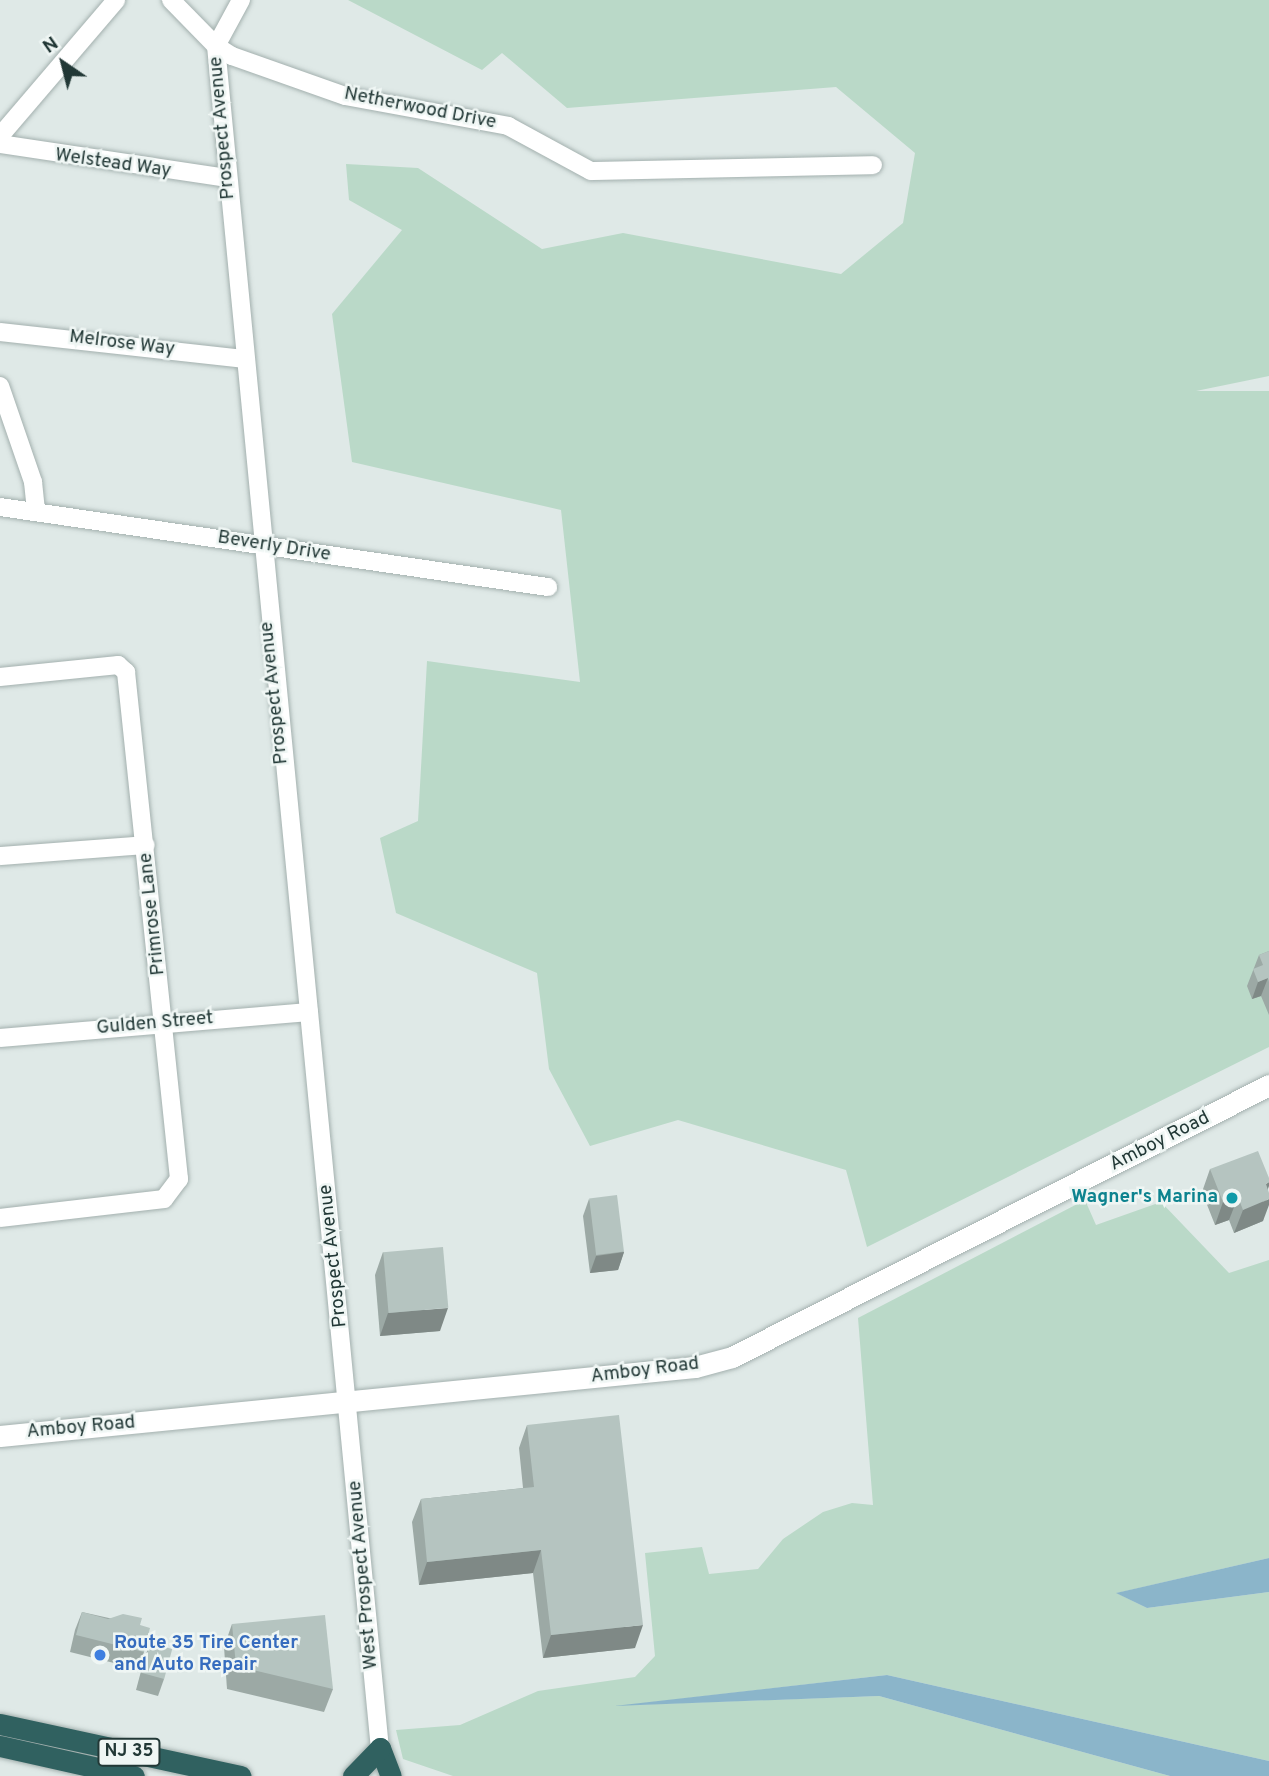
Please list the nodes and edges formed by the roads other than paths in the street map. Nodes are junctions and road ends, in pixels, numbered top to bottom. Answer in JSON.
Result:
{"nodes":[{"id":1,"x":116,"y":0,"type":"edge"},
{"id":2,"x":171,"y":0,"type":"edge"},
{"id":3,"x":240,"y":0,"type":"edge"},
{"id":4,"x":216,"y":46,"type":"junction"},
{"id":5,"x":0,"y":136,"type":"edge"},
{"id":6,"x":0,"y":144,"type":"edge"},
{"id":7,"x":873,"y":165,"type":"dead end"},
{"id":8,"x":228,"y":178,"type":"junction"},
{"id":9,"x":0,"y":332,"type":"edge"},
{"id":10,"x":244,"y":359,"type":"junction"},
{"id":11,"x":0,"y":386,"type":"edge"},
{"id":12,"x":0,"y":507,"type":"edge"},
{"id":13,"x":36,"y":512,"type":"junction"},
{"id":14,"x":261,"y":545,"type":"junction"},
{"id":15,"x":548,"y":587,"type":"dead end"},
{"id":16,"x":0,"y":677,"type":"edge"},
{"id":17,"x":146,"y":845,"type":"junction"},
{"id":18,"x":0,"y":856,"type":"edge"},
{"id":19,"x":309,"y":1012,"type":"junction"},
{"id":20,"x":166,"y":1023,"type":"junction"},
{"id":21,"x":0,"y":1038,"type":"edge"},
{"id":22,"x":1269,"y":1085,"type":"edge"},
{"id":23,"x":0,"y":1218,"type":"edge"},
{"id":24,"x":349,"y":1402,"type":"junction"},
{"id":25,"x":0,"y":1435,"type":"edge"},
{"id":26,"x":0,"y":1724,"type":"edge"},
{"id":27,"x":0,"y":1746,"type":"edge"},
{"id":28,"x":380,"y":1748,"type":"junction"},
{"id":29,"x":134,"y":1776,"type":"edge"},
{"id":30,"x":240,"y":1776,"type":"edge"},
{"id":31,"x":353,"y":1776,"type":"edge"},
{"id":32,"x":391,"y":1776,"type":"edge"}],
"edges":[{"from":1,"to":5,"type":"street"},
{"from":2,"to":4,"type":"street","name":"Prospect Avenue"},
{"from":3,"to":4,"type":"street"},
{"from":4,"to":7,"type":"street","name":"Netherwood Drive"},
{"from":4,"to":8,"type":"street","name":"Prospect Avenue"},
{"from":6,"to":8,"type":"street","name":"Welstead Way"},
{"from":8,"to":10,"type":"street","name":"Prospect Avenue"},
{"from":9,"to":10,"type":"street","name":"Melrose Way"},
{"from":10,"to":14,"type":"street","name":"Prospect Avenue"},
{"from":11,"to":13,"type":"street"},
{"from":12,"to":13,"type":"street","name":"Beverly Drive"},
{"from":13,"to":14,"type":"street","name":"Beverly Drive"},
{"from":14,"to":15,"type":"street","name":"Beverly Drive"},
{"from":14,"to":19,"type":"street","name":"Prospect Avenue"},
{"from":16,"to":17,"type":"street","name":"Primrose Lane"},
{"from":17,"to":18,"type":"street"},
{"from":17,"to":20,"type":"street","name":"Primrose Lane"},
{"from":19,"to":20,"type":"street","name":"Gulden Street"},
{"from":19,"to":24,"type":"street","name":"Prospect Avenue"},
{"from":20,"to":21,"type":"street","name":"Gulden Street"},
{"from":20,"to":23,"type":"street","name":"Primrose Lane"},
{"from":22,"to":24,"type":"main road","name":"Amboy Road"},
{"from":24,"to":25,"type":"main road","name":"Amboy Road"},
{"from":24,"to":28,"type":"street","name":"West Prospect Avenue"},
{"from":26,"to":30,"type":"highway","number":"NJ 35"},
{"from":27,"to":29,"type":"highway","number":"NJ 35"},
{"from":28,"to":31,"type":"highway"},
{"from":28,"to":32,"type":"highway"}]}
